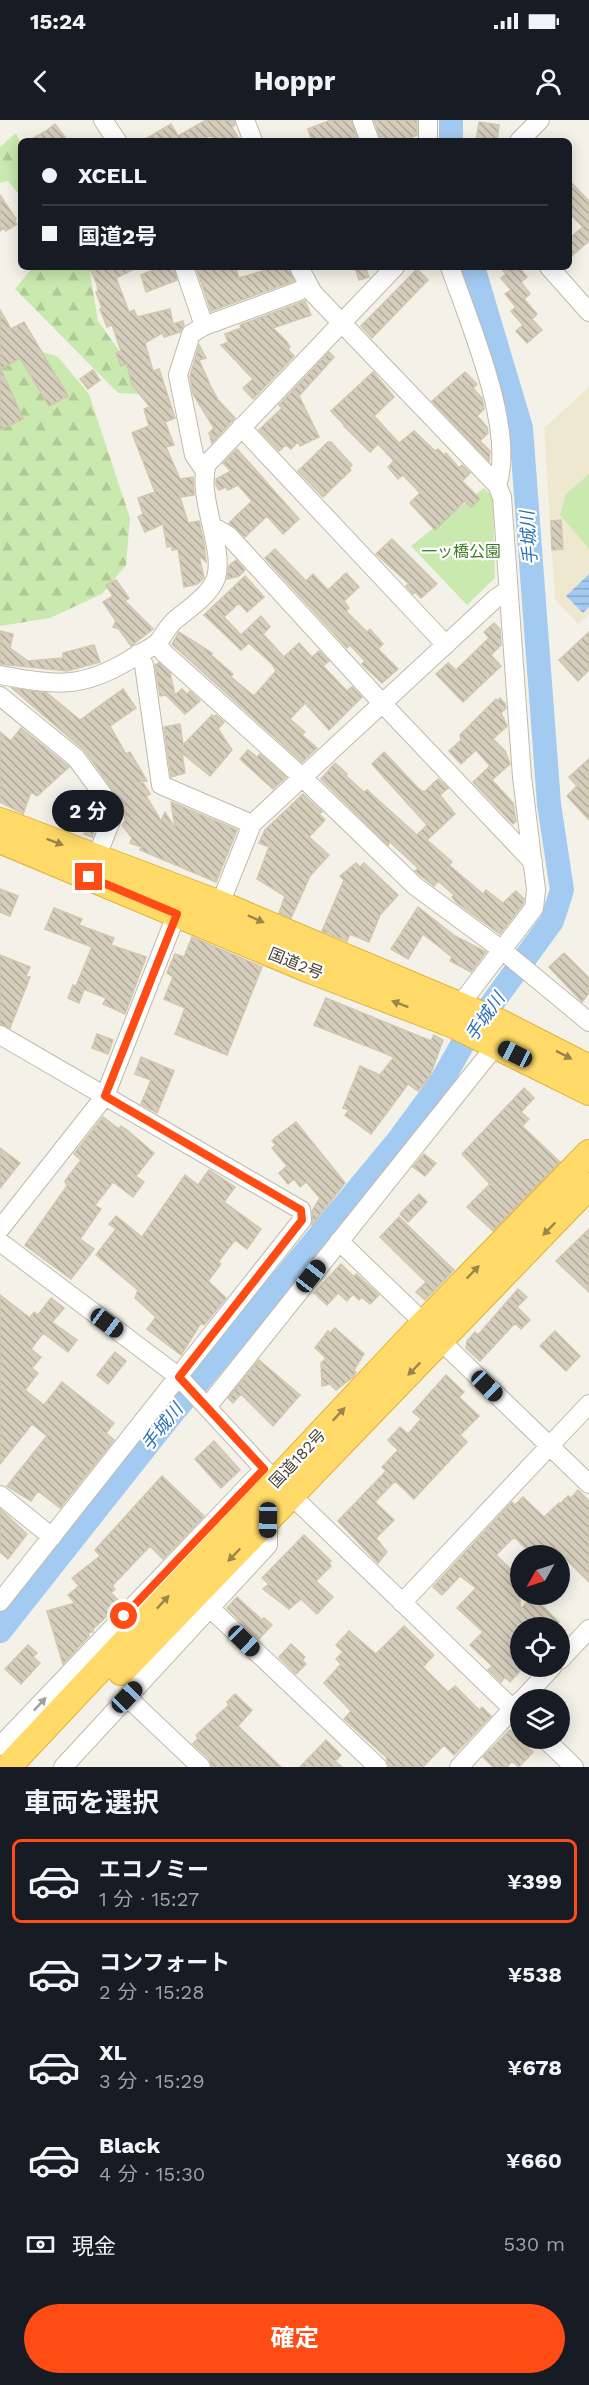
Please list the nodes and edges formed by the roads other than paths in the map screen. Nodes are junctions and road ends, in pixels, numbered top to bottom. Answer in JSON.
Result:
{"nodes":[{"id":1,"x":103,"y":120,"type":"edge"},
{"id":2,"x":245,"y":120,"type":"edge"},
{"id":3,"x":362,"y":120,"type":"edge"},
{"id":4,"x":428,"y":120,"type":"edge"},
{"id":5,"x":540,"y":120,"type":"edge"},
{"id":6,"x":115,"y":138,"type":"edge"},
{"id":7,"x":252,"y":138,"type":"edge"},
{"id":8,"x":369,"y":138,"type":"edge"},
{"id":9,"x":428,"y":138,"type":"edge"},
{"id":10,"x":522,"y":138,"type":"edge"},
{"id":11,"x":185,"y":270,"type":"edge"},
{"id":12,"x":300,"y":270,"type":"edge"},
{"id":13,"x":391,"y":270,"type":"edge"},
{"id":14,"x":451,"y":270,"type":"edge"},
{"id":15,"x":552,"y":270,"type":"edge"},
{"id":16,"x":307,"y":285,"type":"junction"},
{"id":17,"x":589,"y":312,"type":"edge"},
{"id":18,"x":341,"y":321,"type":"junction"},
{"id":19,"x":204,"y":326,"type":"junction"},
{"id":20,"x":241,"y":427,"type":"junction"},
{"id":21,"x":205,"y":471,"type":"junction"},
{"id":22,"x":496,"y":485,"type":"junction"},
{"id":23,"x":212,"y":526,"type":"junction"},
{"id":24,"x":508,"y":590,"type":"junction"},
{"id":25,"x":157,"y":643,"type":"junction"},
{"id":26,"x":446,"y":645,"type":"junction"},
{"id":27,"x":138,"y":654,"type":"junction"},
{"id":28,"x":0,"y":675,"type":"edge"},
{"id":29,"x":0,"y":696,"type":"edge"},
{"id":30,"x":382,"y":703,"type":"junction"},
{"id":31,"x":302,"y":777,"type":"junction"},
{"id":32,"x":0,"y":821,"type":"edge"},
{"id":33,"x":252,"y":824,"type":"junction"},
{"id":34,"x":0,"y":840,"type":"edge"},
{"id":35,"x":96,"y":858,"type":"junction"},
{"id":36,"x":533,"y":862,"type":"junction"},
{"id":37,"x":220,"y":904,"type":"junction"},
{"id":38,"x":177,"y":914,"type":"junction"},
{"id":39,"x":504,"y":952,"type":"junction"},
{"id":40,"x":460,"y":1014,"type":"junction"},
{"id":41,"x":589,"y":1022,"type":"edge"},
{"id":42,"x":0,"y":1035,"type":"edge"},
{"id":43,"x":495,"y":1036,"type":"junction"},
{"id":44,"x":589,"y":1068,"type":"edge"},
{"id":45,"x":589,"y":1092,"type":"edge"},
{"id":46,"x":105,"y":1096,"type":"junction"},
{"id":47,"x":589,"y":1153,"type":"edge"},
{"id":48,"x":589,"y":1186,"type":"edge"},
{"id":49,"x":0,"y":1229,"type":"edge"},
{"id":50,"x":339,"y":1241,"type":"junction"},
{"id":51,"x":0,"y":1242,"type":"edge"},
{"id":52,"x":433,"y":1332,"type":"junction"},
{"id":53,"x":182,"y":1379,"type":"junction"},
{"id":54,"x":205,"y":1403,"type":"junction"},
{"id":55,"x":589,"y":1404,"type":"edge"},
{"id":56,"x":549,"y":1446,"type":"junction"},
{"id":57,"x":277,"y":1482,"type":"junction"},
{"id":58,"x":589,"y":1484,"type":"edge"},
{"id":59,"x":0,"y":1495,"type":"edge"},
{"id":60,"x":268,"y":1520,"type":"junction"},
{"id":61,"x":52,"y":1536,"type":"junction"},
{"id":62,"x":0,"y":1602,"type":"edge"},
{"id":63,"x":402,"y":1603,"type":"junction"},
{"id":64,"x":211,"y":1609,"type":"junction"},
{"id":65,"x":589,"y":1629,"type":"edge"},
{"id":66,"x":570,"y":1649,"type":"edge"},
{"id":67,"x":129,"y":1651,"type":"junction"},
{"id":68,"x":544,"y":1677,"type":"edge"},
{"id":69,"x":534,"y":1689,"type":"edge"},
{"id":70,"x":127,"y":1697,"type":"junction"},
{"id":71,"x":510,"y":1698,"type":"edge"},
{"id":72,"x":510,"y":1715,"type":"edge"},
{"id":73,"x":0,"y":1746,"type":"edge"},
{"id":74,"x":555,"y":1749,"type":"edge"},
{"id":75,"x":8,"y":1767,"type":"edge"},
{"id":76,"x":31,"y":1767,"type":"edge"},
{"id":77,"x":63,"y":1767,"type":"edge"},
{"id":78,"x":201,"y":1767,"type":"edge"},
{"id":79,"x":378,"y":1767,"type":"edge"},
{"id":80,"x":459,"y":1767,"type":"edge"},
{"id":81,"x":574,"y":1767,"type":"edge"}],
"edges":[{"from":1,"to":6,"type":"street"},
{"from":2,"to":7,"type":"street"},
{"from":3,"to":8,"type":"street"},
{"from":4,"to":9,"type":"street"},
{"from":5,"to":10,"type":"street"},
{"from":11,"to":19,"type":"street"},
{"from":12,"to":16,"type":"street"},
{"from":13,"to":18,"type":"street"},
{"from":14,"to":22,"type":"street"},
{"from":15,"to":17,"type":"street"},
{"from":16,"to":18,"type":"street"},
{"from":16,"to":19,"type":"street"},
{"from":18,"to":20,"type":"street"},
{"from":18,"to":22,"type":"street"},
{"from":19,"to":21,"type":"street"},
{"from":20,"to":21,"type":"street"},
{"from":20,"to":26,"type":"street"},
{"from":21,"to":23,"type":"street"},
{"from":22,"to":24,"type":"street"},
{"from":23,"to":25,"type":"street"},
{"from":23,"to":30,"type":"street"},
{"from":24,"to":26,"type":"street"},
{"from":24,"to":36,"type":"street"},
{"from":25,"to":27,"type":"street"},
{"from":25,"to":31,"type":"street"},
{"from":26,"to":30,"type":"street"},
{"from":27,"to":28,"type":"street"},
{"from":27,"to":33,"type":"street"},
{"from":29,"to":35,"type":"street"},
{"from":30,"to":31,"type":"street"},
{"from":30,"to":36,"type":"street"},
{"from":31,"to":33,"type":"street"},
{"from":31,"to":39,"type":"street"},
{"from":32,"to":35,"type":"highway","name":"国道2号","one_way":true},
{"from":33,"to":37,"type":"street"},
{"from":34,"to":38,"type":"highway","name":"国道2号"},
{"from":35,"to":37,"type":"highway","name":"国道2号"},
{"from":36,"to":39,"type":"street"},
{"from":37,"to":40,"type":"highway","name":"国道2号","one_way":true},
{"from":40,"to":38,"type":"highway","name":"国道2号","one_way":true},
{"from":38,"to":46,"type":"street"},
{"from":39,"to":40,"type":"street"},
{"from":39,"to":41,"type":"street"},
{"from":40,"to":43,"type":"highway","name":"国道2号"},
{"from":42,"to":46,"type":"street"},
{"from":43,"to":44,"type":"highway","name":"国道2号","one_way":true},
{"from":43,"to":45,"type":"highway","name":"国道2号"},
{"from":43,"to":50,"type":"street"},
{"from":46,"to":49,"type":"street"},
{"from":46,"to":53,"type":"street"},
{"from":52,"to":47,"type":"highway","name":"国道182号","one_way":true},
{"from":48,"to":52,"type":"highway","name":"国道182号","one_way":true},
{"from":50,"to":52,"type":"street"},
{"from":50,"to":54,"type":"street"},
{"from":51,"to":53,"type":"street"},
{"from":52,"to":56,"type":"street"},
{"from":52,"to":57,"type":"highway","name":"国道182号"},
{"from":53,"to":54,"type":"street"},
{"from":53,"to":61,"type":"street"},
{"from":54,"to":57,"type":"street"},
{"from":55,"to":56,"type":"street"},
{"from":56,"to":58,"type":"street"},
{"from":56,"to":63,"type":"street"},
{"from":57,"to":60,"type":"highway","name":"国道182号"},
{"from":57,"to":63,"type":"street"},
{"from":67,"to":57,"type":"highway","name":"国道182号","one_way":true},
{"from":73,"to":57,"type":"street","one_way":true},
{"from":59,"to":61,"type":"street"},
{"from":60,"to":64,"type":"street"},
{"from":60,"to":67,"type":"highway","name":"国道182号","one_way":true},
{"from":61,"to":62,"type":"street"},
{"from":63,"to":71,"type":"street"},
{"from":64,"to":70,"type":"street"},
{"from":64,"to":79,"type":"street"},
{"from":65,"to":66,"type":"street"},
{"from":67,"to":75,"type":"highway","name":"国道182号"},
{"from":67,"to":76,"type":"highway","name":"国道182号"},
{"from":68,"to":69,"type":"street"},
{"from":70,"to":77,"type":"street"},
{"from":70,"to":78,"type":"street"},
{"from":72,"to":80,"type":"street"},
{"from":74,"to":81,"type":"street"}]}
